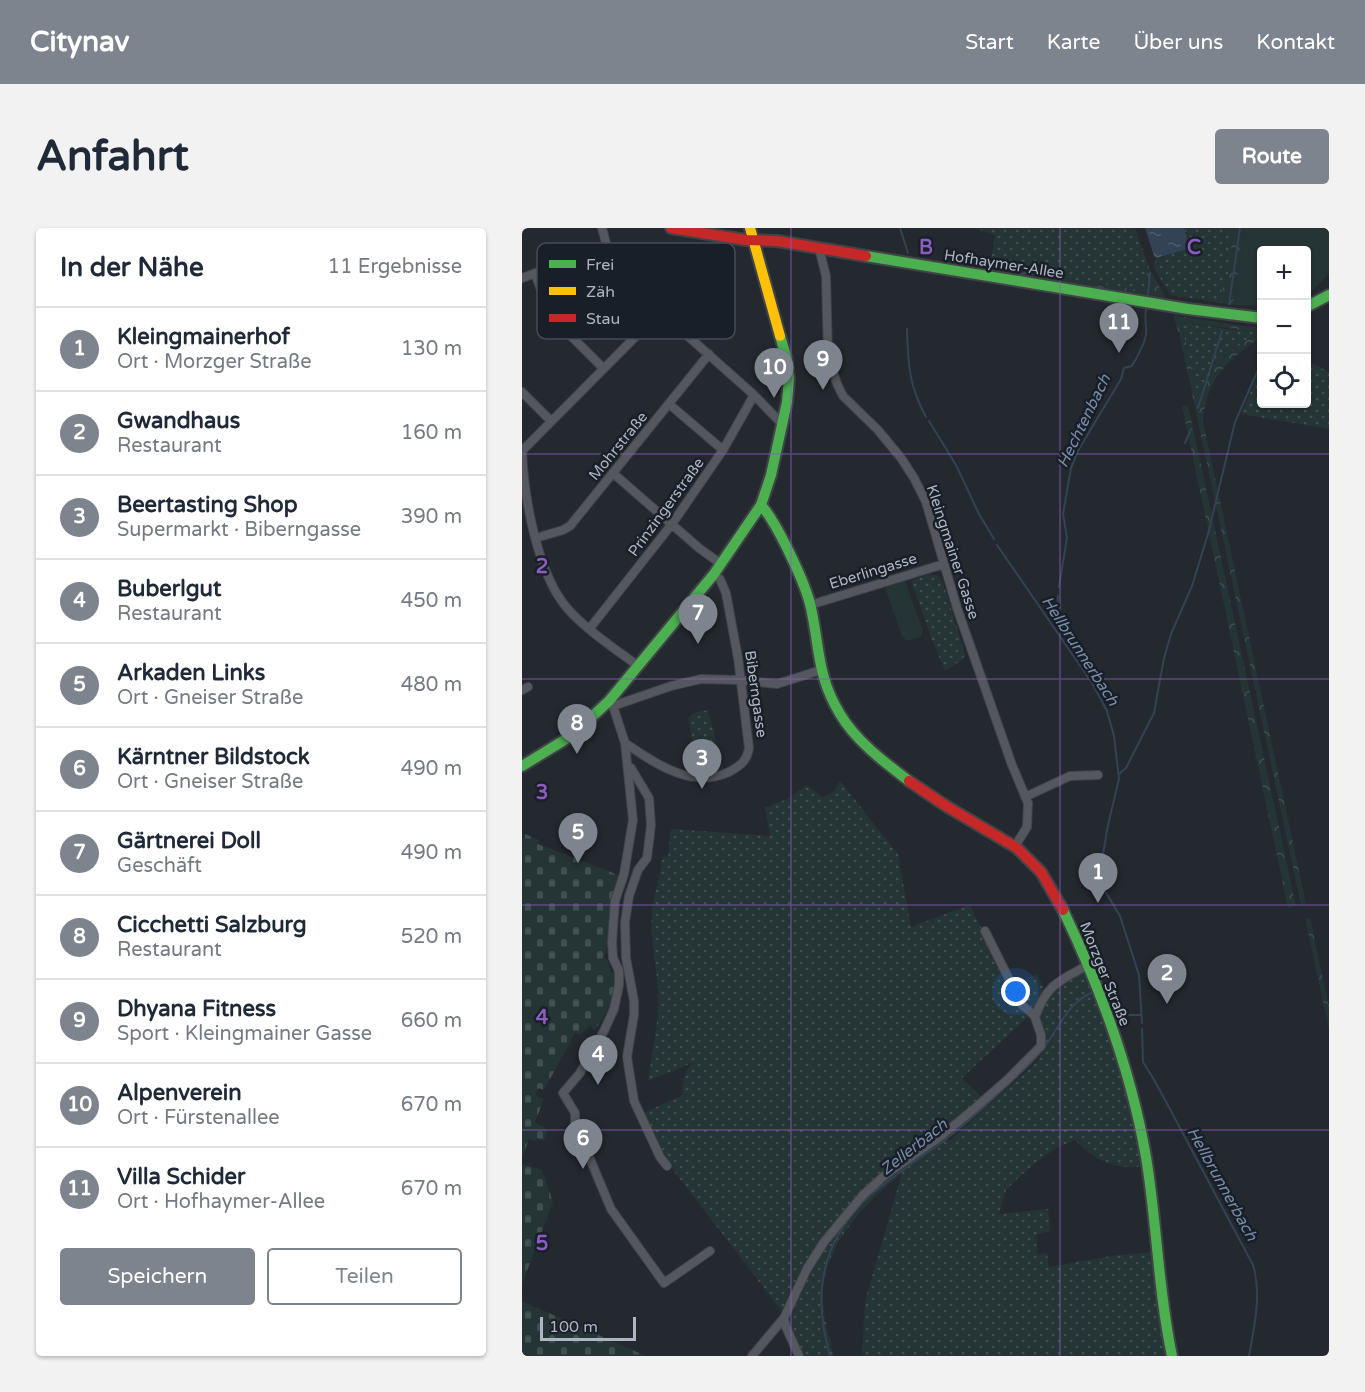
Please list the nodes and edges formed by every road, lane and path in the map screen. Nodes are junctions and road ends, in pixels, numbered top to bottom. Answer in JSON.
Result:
{"nodes":[{"id":1,"x":602,"y":228,"type":"edge"},
{"id":2,"x":671,"y":228,"type":"edge"},
{"id":3,"x":750,"y":228,"type":"edge"},
{"id":4,"x":754,"y":239,"type":"junction"},
{"id":5,"x":606,"y":243,"type":"edge"},
{"id":6,"x":819,"y":248,"type":"junction"},
{"id":7,"x":535,"y":273,"type":"joint"},
{"id":8,"x":522,"y":278,"type":"edge"},
{"id":9,"x":537,"y":279,"type":"edge"},
{"id":10,"x":1328,"y":295,"type":"edge"},
{"id":11,"x":1311,"y":304,"type":"edge"},
{"id":12,"x":1257,"y":318,"type":"edge"},
{"id":13,"x":574,"y":339,"type":"edge"},
{"id":14,"x":633,"y":339,"type":"edge"},
{"id":15,"x":692,"y":339,"type":"edge"},
{"id":16,"x":709,"y":354,"type":"junction"},
{"id":17,"x":603,"y":368,"type":"junction"},
{"id":18,"x":522,"y":392,"type":"edge"},
{"id":19,"x":754,"y":395,"type":"junction"},
{"id":20,"x":669,"y":404,"type":"junction"},
{"id":21,"x":551,"y":421,"type":"junction"},
{"id":22,"x":782,"y":424,"type":"junction"},
{"id":23,"x":723,"y":450,"type":"junction"},
{"id":24,"x":614,"y":474,"type":"junction"},
{"id":25,"x":761,"y":505,"type":"junction"},
{"id":26,"x":672,"y":524,"type":"junction"},
{"id":27,"x":536,"y":538,"type":"junction"},
{"id":28,"x":721,"y":564,"type":"junction"},
{"id":29,"x":944,"y":564,"type":"junction"},
{"id":30,"x":714,"y":574,"type":"junction"},
{"id":31,"x":810,"y":605,"type":"junction"},
{"id":32,"x":590,"y":628,"type":"junction"},
{"id":33,"x":638,"y":666,"type":"junction"},
{"id":34,"x":821,"y":670,"type":"junction"},
{"id":35,"x":739,"y":680,"type":"junction"},
{"id":36,"x":611,"y":704,"type":"junction"},
{"id":37,"x":625,"y":743,"type":"junction"},
{"id":38,"x":628,"y":765,"type":"junction"},
{"id":39,"x":522,"y":766,"type":"edge"},
{"id":40,"x":1098,"y":775,"type":"dead end"},
{"id":41,"x":1025,"y":797,"type":"junction"},
{"id":42,"x":1015,"y":846,"type":"junction"},
{"id":43,"x":985,"y":931,"type":"dead end"},
{"id":44,"x":1088,"y":965,"type":"junction"},
{"id":45,"x":1035,"y":1016,"type":"junction"},
{"id":46,"x":668,"y":1166,"type":"dead end"},
{"id":47,"x":710,"y":1251,"type":"dead end"},
{"id":48,"x":784,"y":1318,"type":"junction"},
{"id":49,"x":752,"y":1356,"type":"edge"},
{"id":50,"x":799,"y":1356,"type":"edge"},
{"id":51,"x":1172,"y":1356,"type":"edge"}],
"edges":[{"from":1,"to":5,"type":"street"},
{"from":2,"to":4,"type":"street","name":"Hofhaymer-Allee"},
{"from":3,"to":4,"type":"street"},
{"from":4,"to":6,"type":"street","name":"Hofhaymer-Allee"},
{"from":4,"to":22,"type":"street"},
{"from":6,"to":12,"type":"street","name":"Hofhaymer-Allee"},
{"from":6,"to":29,"type":"street","name":"Kleingmainer Gasse"},
{"from":7,"to":8,"type":"street"},
{"from":7,"to":9,"type":"street"},
{"from":10,"to":11,"type":"street"},
{"from":13,"to":17,"type":"street"},
{"from":14,"to":17,"type":"street"},
{"from":15,"to":16,"type":"street"},
{"from":16,"to":19,"type":"street"},
{"from":16,"to":20,"type":"street","name":"Mohrstraße"},
{"from":17,"to":21,"type":"street"},
{"from":18,"to":21,"type":"street"},
{"from":19,"to":22,"type":"street"},
{"from":19,"to":23,"type":"street","name":"Prinzingerstraße"},
{"from":20,"to":23,"type":"street"},
{"from":20,"to":24,"type":"street","name":"Mohrstraße"},
{"from":21,"to":27,"type":"street"},
{"from":22,"to":25,"type":"street"},
{"from":23,"to":26,"type":"street","name":"Prinzingerstraße"},
{"from":24,"to":26,"type":"street"},
{"from":24,"to":27,"type":"street","name":"Mohrstraße"},
{"from":25,"to":28,"type":"street"},
{"from":25,"to":31,"type":"street","name":"Morzger Straße"},
{"from":26,"to":28,"type":"street"},
{"from":26,"to":32,"type":"street","name":"Prinzingerstraße"},
{"from":27,"to":32,"type":"street"},
{"from":28,"to":30,"type":"street"},
{"from":29,"to":31,"type":"street","name":"Eberlingasse"},
{"from":29,"to":41,"type":"street","name":"Kleingmainer Gasse"},
{"from":30,"to":33,"type":"street"},
{"from":30,"to":35,"type":"street","name":"Biberngasse"},
{"from":31,"to":34,"type":"street","name":"Morzger Straße"},
{"from":32,"to":33,"type":"street"},
{"from":33,"to":36,"type":"street"},
{"from":34,"to":35,"type":"street"},
{"from":34,"to":42,"type":"street","name":"Morzger Straße"},
{"from":35,"to":36,"type":"street"},
{"from":35,"to":37,"type":"street","name":"Biberngasse"},
{"from":36,"to":37,"type":"street"},
{"from":36,"to":39,"type":"street"},
{"from":37,"to":38,"type":"street"},
{"from":38,"to":46,"type":"street"},
{"from":38,"to":47,"type":"street"},
{"from":40,"to":41,"type":"street"},
{"from":41,"to":42,"type":"street","name":"Kleingmainer Gasse"},
{"from":42,"to":44,"type":"street","name":"Morzger Straße"},
{"from":43,"to":45,"type":"street"},
{"from":44,"to":45,"type":"street"},
{"from":44,"to":51,"type":"street","name":"Morzger Straße"},
{"from":45,"to":48,"type":"street"},
{"from":48,"to":49,"type":"street"},
{"from":48,"to":50,"type":"street"}]}
